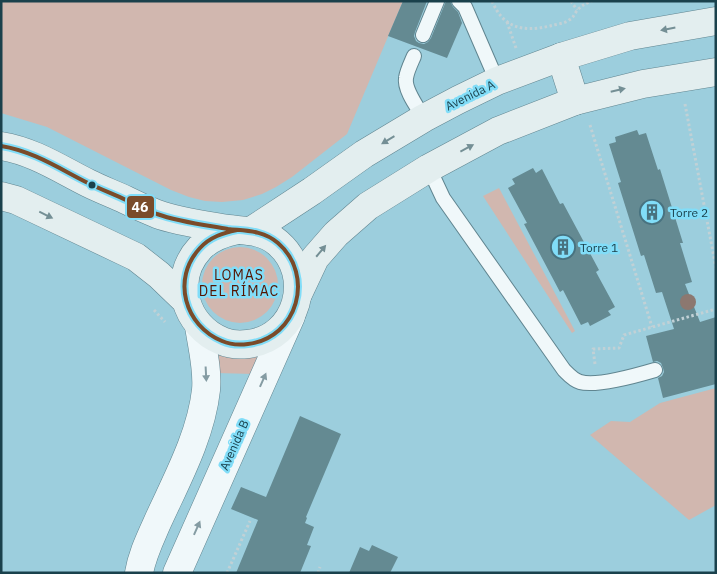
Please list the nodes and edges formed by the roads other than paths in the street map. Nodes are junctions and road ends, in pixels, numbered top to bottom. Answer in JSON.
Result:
{"nodes":[{"id":1,"x":437,"y":1,"type":"edge"},
{"id":2,"x":459,"y":1,"type":"edge"},
{"id":3,"x":716,"y":21,"type":"edge"},
{"id":4,"x":423,"y":35,"type":"dead end"},
{"id":5,"x":414,"y":56,"type":"dead end"},
{"id":6,"x":561,"y":57,"type":"junction"},
{"id":7,"x":716,"y":72,"type":"edge"},
{"id":8,"x":497,"y":81,"type":"junction"},
{"id":9,"x":582,"y":112,"type":"junction"},
{"id":10,"x":424,"y":118,"type":"junction"},
{"id":11,"x":1,"y":146,"type":"edge"},
{"id":12,"x":429,"y":168,"type":"junction"},
{"id":13,"x":1,"y":196,"type":"edge"},
{"id":14,"x":244,"y":230,"type":"junction"},
{"id":15,"x":186,"y":300,"type":"junction"},
{"id":16,"x":294,"y":305,"type":"junction"},
{"id":17,"x":199,"y":326,"type":"junction"},
{"id":18,"x":655,"y":370,"type":"dead end"},
{"id":19,"x":139,"y":573,"type":"edge"},
{"id":20,"x":177,"y":573,"type":"edge"}],
"edges":[{"from":1,"to":4,"type":"lane"},
{"from":2,"to":8,"type":"lane"},
{"from":3,"to":6,"type":"main road","name":"Avenida A","one_way":true},
{"from":5,"to":10,"type":"lane"},
{"from":6,"to":8,"type":"main road","name":"Avenida A"},
{"from":6,"to":9,"type":"main road"},
{"from":9,"to":7,"type":"main road","one_way":true},
{"from":8,"to":10,"type":"main road","name":"Avenida A"},
{"from":12,"to":9,"type":"main road","one_way":true},
{"from":10,"to":14,"type":"main road","name":"Avenida A","one_way":true},
{"from":11,"to":14,"type":"main road"},
{"from":16,"to":12,"type":"main road","one_way":true},
{"from":12,"to":18,"type":"lane"},
{"from":13,"to":15,"type":"main road","one_way":true},
{"from":14,"to":15,"type":"main road"},
{"from":14,"to":16,"type":"main road"},
{"from":15,"to":17,"type":"main road"},
{"from":16,"to":17,"type":"main road"},
{"from":20,"to":16,"type":"street","name":"Avenida B","one_way":true},
{"from":17,"to":19,"type":"street","one_way":true}]}
